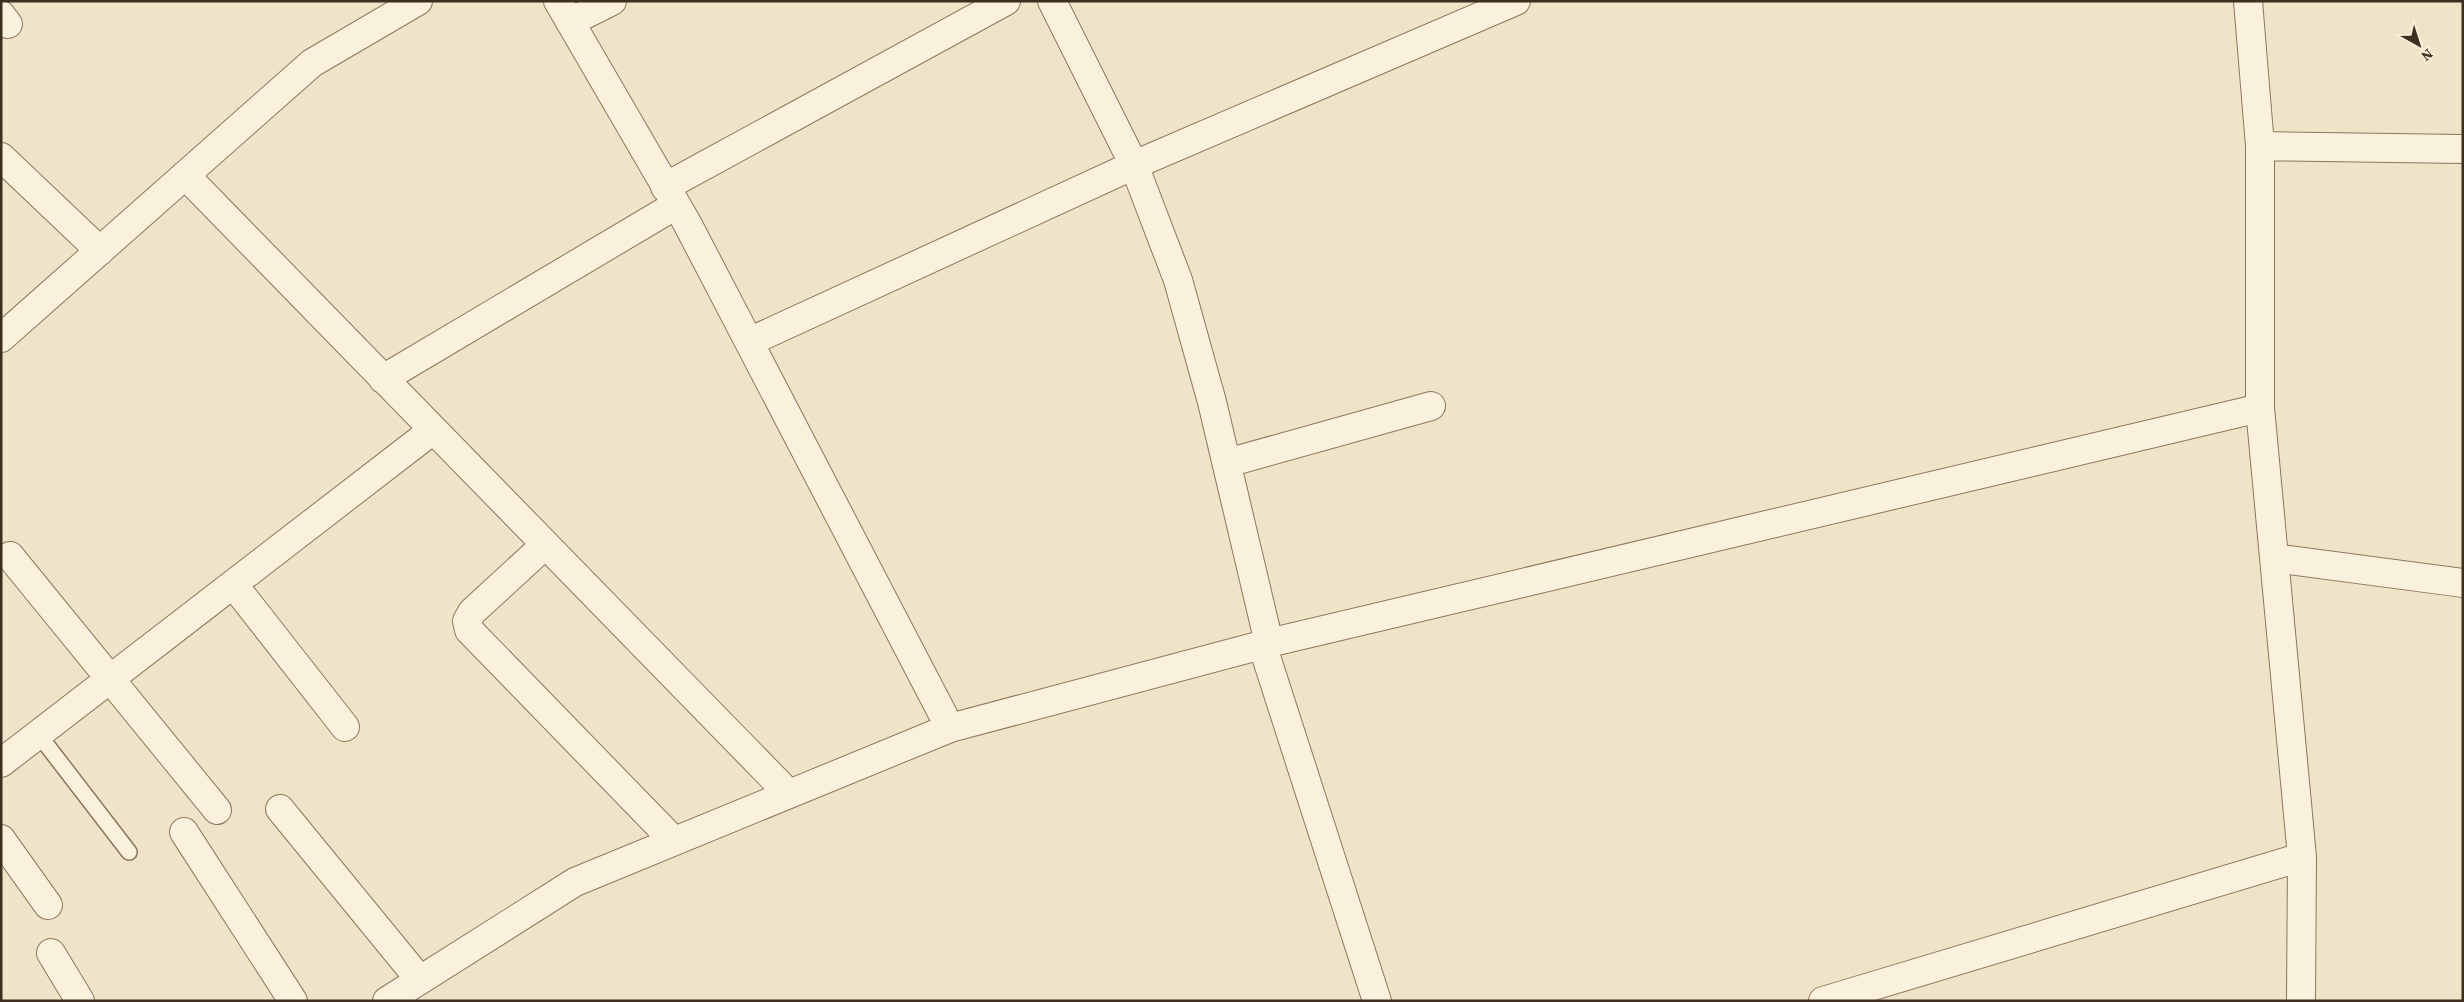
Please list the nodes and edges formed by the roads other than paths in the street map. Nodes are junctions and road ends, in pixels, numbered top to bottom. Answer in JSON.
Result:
{"nodes":[{"id":1,"x":418,"y":1,"type":"edge"},
{"id":2,"x":612,"y":1,"type":"edge"},
{"id":3,"x":1006,"y":1,"type":"edge"},
{"id":4,"x":1052,"y":1,"type":"edge"},
{"id":5,"x":1516,"y":1,"type":"edge"},
{"id":6,"x":2248,"y":1,"type":"edge"},
{"id":7,"x":564,"y":12,"type":"edge"},
{"id":8,"x":2260,"y":146,"type":"junction"},
{"id":9,"x":2463,"y":149,"type":"edge"},
{"id":10,"x":1,"y":157,"type":"edge"},
{"id":11,"x":1134,"y":165,"type":"junction"},
{"id":12,"x":185,"y":175,"type":"junction"},
{"id":13,"x":671,"y":196,"type":"junction"},
{"id":14,"x":100,"y":251,"type":"junction"},
{"id":15,"x":1,"y":338,"type":"edge"},
{"id":16,"x":749,"y":342,"type":"junction"},
{"id":17,"x":383,"y":379,"type":"junction"},
{"id":18,"x":1430,"y":406,"type":"dead end"},
{"id":19,"x":2260,"y":408,"type":"junction"},
{"id":20,"x":434,"y":430,"type":"junction"},
{"id":21,"x":1227,"y":463,"type":"junction"},
{"id":22,"x":546,"y":545,"type":"junction"},
{"id":23,"x":10,"y":556,"type":"dead end"},
{"id":24,"x":2274,"y":558,"type":"junction"},
{"id":25,"x":2463,"y":582,"type":"edge"},
{"id":26,"x":233,"y":584,"type":"junction"},
{"id":27,"x":1266,"y":643,"type":"junction"},
{"id":28,"x":110,"y":680,"type":"junction"},
{"id":29,"x":345,"y":727,"type":"dead end"},
{"id":30,"x":950,"y":728,"type":"junction"},
{"id":31,"x":39,"y":734,"type":"junction"},
{"id":32,"x":1,"y":764,"type":"edge"},
{"id":33,"x":788,"y":794,"type":"junction"},
{"id":34,"x":280,"y":809,"type":"dead end"},
{"id":35,"x":217,"y":810,"type":"dead end"},
{"id":36,"x":184,"y":832,"type":"dead end"},
{"id":37,"x":1,"y":839,"type":"edge"},
{"id":38,"x":674,"y":842,"type":"junction"},
{"id":39,"x":129,"y":852,"type":"dead end"},
{"id":40,"x":2302,"y":857,"type":"junction"},
{"id":41,"x":48,"y":905,"type":"dead end"},
{"id":42,"x":50,"y":953,"type":"dead end"},
{"id":43,"x":420,"y":980,"type":"junction"},
{"id":44,"x":80,"y":1001,"type":"edge"},
{"id":45,"x":294,"y":1001,"type":"edge"},
{"id":46,"x":387,"y":1001,"type":"edge"},
{"id":47,"x":1377,"y":1001,"type":"edge"},
{"id":48,"x":1822,"y":1001,"type":"edge"},
{"id":49,"x":2301,"y":1001,"type":"edge"}],
"edges":[{"from":1,"to":12,"type":"street"},
{"from":2,"to":7,"type":"street"},
{"from":3,"to":13,"type":"street"},
{"from":4,"to":11,"type":"street"},
{"from":5,"to":11,"type":"street"},
{"from":6,"to":8,"type":"street"},
{"from":7,"to":13,"type":"street"},
{"from":8,"to":9,"type":"street"},
{"from":8,"to":19,"type":"street"},
{"from":10,"to":14,"type":"street"},
{"from":11,"to":16,"type":"street"},
{"from":11,"to":21,"type":"street"},
{"from":12,"to":14,"type":"street"},
{"from":12,"to":17,"type":"street"},
{"from":13,"to":16,"type":"street"},
{"from":13,"to":17,"type":"street"},
{"from":14,"to":15,"type":"street"},
{"from":16,"to":30,"type":"street"},
{"from":17,"to":20,"type":"street"},
{"from":18,"to":21,"type":"street"},
{"from":19,"to":24,"type":"street"},
{"from":19,"to":27,"type":"street"},
{"from":20,"to":22,"type":"street"},
{"from":20,"to":26,"type":"street"},
{"from":21,"to":27,"type":"street"},
{"from":22,"to":33,"type":"street"},
{"from":22,"to":38,"type":"street"},
{"from":23,"to":28,"type":"street"},
{"from":24,"to":25,"type":"street"},
{"from":24,"to":40,"type":"street"},
{"from":26,"to":28,"type":"street"},
{"from":26,"to":29,"type":"street"},
{"from":27,"to":30,"type":"street"},
{"from":27,"to":47,"type":"street"},
{"from":28,"to":31,"type":"street"},
{"from":28,"to":35,"type":"street"},
{"from":30,"to":33,"type":"street"},
{"from":31,"to":32,"type":"street"},
{"from":31,"to":39,"type":"lane"},
{"from":33,"to":38,"type":"street"},
{"from":34,"to":43,"type":"street"},
{"from":36,"to":45,"type":"street"},
{"from":37,"to":41,"type":"street"},
{"from":38,"to":43,"type":"street"},
{"from":40,"to":48,"type":"street"},
{"from":40,"to":49,"type":"street"},
{"from":42,"to":44,"type":"street"},
{"from":43,"to":46,"type":"street"}]}
